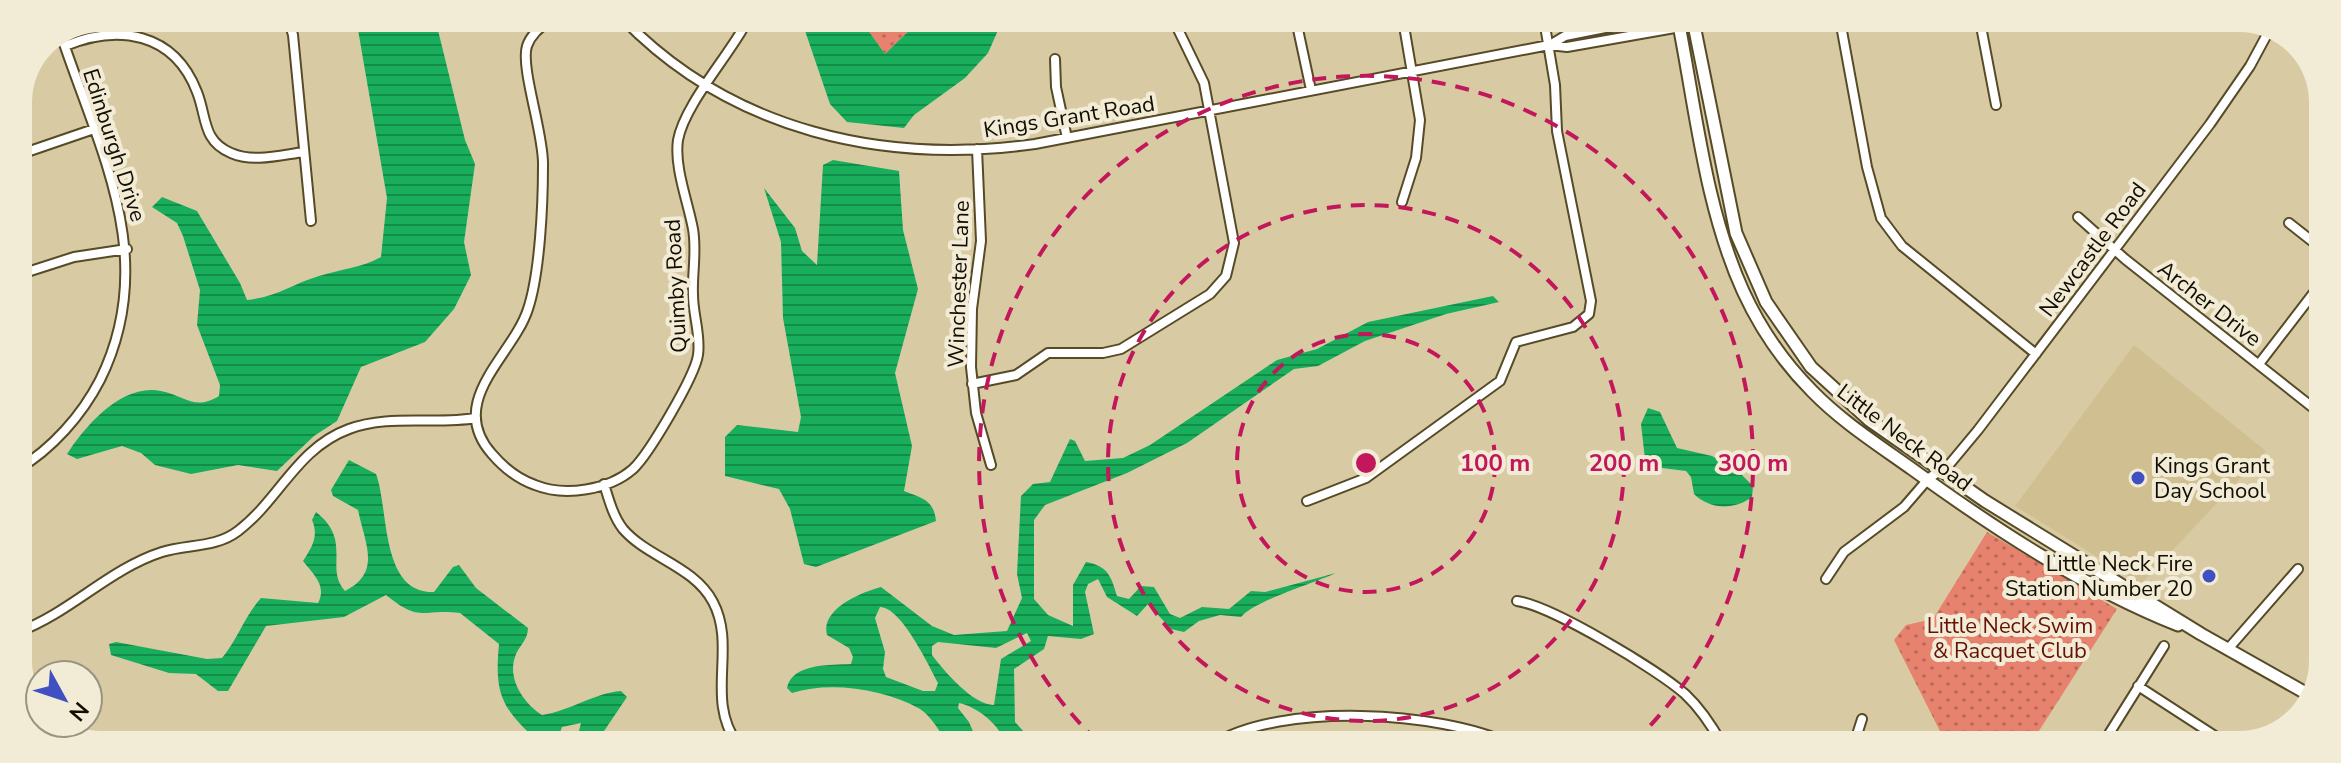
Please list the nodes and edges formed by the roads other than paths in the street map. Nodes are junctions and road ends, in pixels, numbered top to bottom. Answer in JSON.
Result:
{"nodes":[{"id":1,"x":292,"y":32,"type":"edge"},
{"id":2,"x":537,"y":32,"type":"edge"},
{"id":3,"x":639,"y":32,"type":"edge"},
{"id":4,"x":741,"y":32,"type":"edge"},
{"id":5,"x":1180,"y":32,"type":"edge"},
{"id":6,"x":1299,"y":32,"type":"edge"},
{"id":7,"x":1405,"y":32,"type":"edge"},
{"id":8,"x":1546,"y":32,"type":"edge"},
{"id":9,"x":1585,"y":32,"type":"edge"},
{"id":10,"x":1640,"y":32,"type":"edge"},
{"id":11,"x":1681,"y":32,"type":"edge"},
{"id":12,"x":1695,"y":32,"type":"edge"},
{"id":13,"x":1842,"y":32,"type":"edge"},
{"id":14,"x":1982,"y":32,"type":"edge"},
{"id":15,"x":2265,"y":37,"type":"edge"},
{"id":16,"x":1549,"y":45,"type":"junction"},
{"id":17,"x":65,"y":46,"type":"joint"},
{"id":18,"x":1055,"y":59,"type":"dead end"},
{"id":19,"x":1413,"y":70,"type":"junction"},
{"id":20,"x":707,"y":87,"type":"junction"},
{"id":21,"x":1311,"y":90,"type":"junction"},
{"id":22,"x":1996,"y":105,"type":"dead end"},
{"id":23,"x":1208,"y":110,"type":"junction"},
{"id":24,"x":94,"y":129,"type":"junction"},
{"id":25,"x":1067,"y":138,"type":"junction"},
{"id":26,"x":977,"y":149,"type":"junction"},
{"id":27,"x":32,"y":150,"type":"edge"},
{"id":28,"x":304,"y":152,"type":"junction"},
{"id":29,"x":1402,"y":202,"type":"dead end"},
{"id":30,"x":2078,"y":217,"type":"dead end"},
{"id":31,"x":311,"y":221,"type":"dead end"},
{"id":32,"x":2289,"y":223,"type":"dead end"},
{"id":33,"x":2309,"y":239,"type":"edge"},
{"id":34,"x":127,"y":249,"type":"junction"},
{"id":35,"x":2116,"y":249,"type":"junction"},
{"id":36,"x":32,"y":270,"type":"edge"},
{"id":37,"x":2309,"y":299,"type":"edge"},
{"id":38,"x":2036,"y":354,"type":"junction"},
{"id":39,"x":2259,"y":364,"type":"junction"},
{"id":40,"x":972,"y":384,"type":"junction"},
{"id":41,"x":2309,"y":404,"type":"edge"},
{"id":42,"x":476,"y":418,"type":"junction"},
{"id":43,"x":32,"y":457,"type":"edge"},
{"id":44,"x":991,"y":465,"type":"dead end"},
{"id":45,"x":1942,"y":471,"type":"junction"},
{"id":46,"x":1927,"y":480,"type":"junction"},
{"id":47,"x":604,"y":484,"type":"junction"},
{"id":48,"x":1307,"y":501,"type":"dead end"},
{"id":49,"x":2298,"y":569,"type":"dead end"},
{"id":50,"x":1826,"y":579,"type":"dead end"},
{"id":51,"x":2120,"y":582,"type":"junction"},
{"id":52,"x":2112,"y":594,"type":"junction"},
{"id":53,"x":1517,"y":601,"type":"dead end"},
{"id":54,"x":32,"y":626,"type":"edge"},
{"id":55,"x":2201,"y":634,"type":"junction"},
{"id":56,"x":2164,"y":646,"type":"dead end"},
{"id":57,"x":2228,"y":649,"type":"junction"},
{"id":58,"x":2138,"y":686,"type":"junction"},
{"id":59,"x":2302,"y":691,"type":"edge"},
{"id":60,"x":1862,"y":719,"type":"dead end"},
{"id":61,"x":731,"y":731,"type":"edge"},
{"id":62,"x":1237,"y":731,"type":"edge"},
{"id":63,"x":1479,"y":731,"type":"edge"},
{"id":64,"x":1713,"y":731,"type":"edge"},
{"id":65,"x":1858,"y":731,"type":"edge"},
{"id":66,"x":2111,"y":731,"type":"edge"},
{"id":67,"x":2207,"y":731,"type":"edge"}],
"edges":[{"from":1,"to":28,"type":"street"},
{"from":2,"to":42,"type":"street"},
{"from":3,"to":20,"type":"street","name":"Kings Grant Road"},
{"from":4,"to":20,"type":"street","name":"Quimby Road"},
{"from":5,"to":23,"type":"street"},
{"from":6,"to":21,"type":"street"},
{"from":7,"to":19,"type":"street"},
{"from":8,"to":16,"type":"street"},
{"from":9,"to":16,"type":"street","name":"Kings Grant Road"},
{"from":10,"to":16,"type":"street","name":"Kings Grant Road"},
{"from":11,"to":46,"type":"street","name":"Little Neck Road"},
{"from":12,"to":45,"type":"street","name":"Little Neck Road"},
{"from":13,"to":38,"type":"street"},
{"from":14,"to":22,"type":"street"},
{"from":15,"to":35,"type":"street","name":"Newcastle Road"},
{"from":16,"to":19,"type":"street","name":"Kings Grant Road"},
{"from":16,"to":48,"type":"street"},
{"from":17,"to":24,"type":"street","name":"Edinburgh Drive"},
{"from":17,"to":28,"type":"street"},
{"from":18,"to":25,"type":"street"},
{"from":19,"to":21,"type":"street","name":"Kings Grant Road"},
{"from":19,"to":29,"type":"street"},
{"from":20,"to":26,"type":"street","name":"Kings Grant Road"},
{"from":20,"to":47,"type":"street","name":"Quimby Road"},
{"from":21,"to":23,"type":"street","name":"Kings Grant Road"},
{"from":23,"to":25,"type":"street","name":"Kings Grant Road"},
{"from":23,"to":40,"type":"street"},
{"from":24,"to":27,"type":"street"},
{"from":24,"to":34,"type":"street","name":"Edinburgh Drive"},
{"from":25,"to":26,"type":"street","name":"Kings Grant Road"},
{"from":26,"to":40,"type":"street","name":"Winchester Lane"},
{"from":28,"to":31,"type":"street"},
{"from":30,"to":35,"type":"street","name":"Archer Drive"},
{"from":32,"to":33,"type":"street"},
{"from":34,"to":36,"type":"street"},
{"from":34,"to":43,"type":"street","name":"Edinburgh Drive"},
{"from":35,"to":38,"type":"street","name":"Newcastle Road"},
{"from":35,"to":39,"type":"street","name":"Archer Drive"},
{"from":37,"to":39,"type":"street"},
{"from":38,"to":45,"type":"street","name":"Newcastle Road"},
{"from":39,"to":41,"type":"street","name":"Archer Drive"},
{"from":40,"to":44,"type":"street","name":"Winchester Lane"},
{"from":42,"to":47,"type":"street","name":"Quimby Road"},
{"from":42,"to":54,"type":"street"},
{"from":45,"to":46,"type":"street","name":"Newcastle Road"},
{"from":45,"to":51,"type":"street","name":"Little Neck Road"},
{"from":46,"to":50,"type":"street","name":"Newcastle Road"},
{"from":46,"to":52,"type":"street","name":"Little Neck Road"},
{"from":47,"to":61,"type":"street"},
{"from":49,"to":57,"type":"street"},
{"from":51,"to":52,"type":"street"},
{"from":51,"to":55,"type":"street","name":"Little Neck Road"},
{"from":52,"to":55,"type":"street","name":"Little Neck Road"},
{"from":53,"to":64,"type":"street"},
{"from":55,"to":57,"type":"street","name":"Little Neck Road"},
{"from":56,"to":58,"type":"street"},
{"from":57,"to":59,"type":"street","name":"Little Neck Road"},
{"from":58,"to":66,"type":"street"},
{"from":58,"to":67,"type":"street"},
{"from":60,"to":65,"type":"street"},
{"from":62,"to":63,"type":"street"}]}
